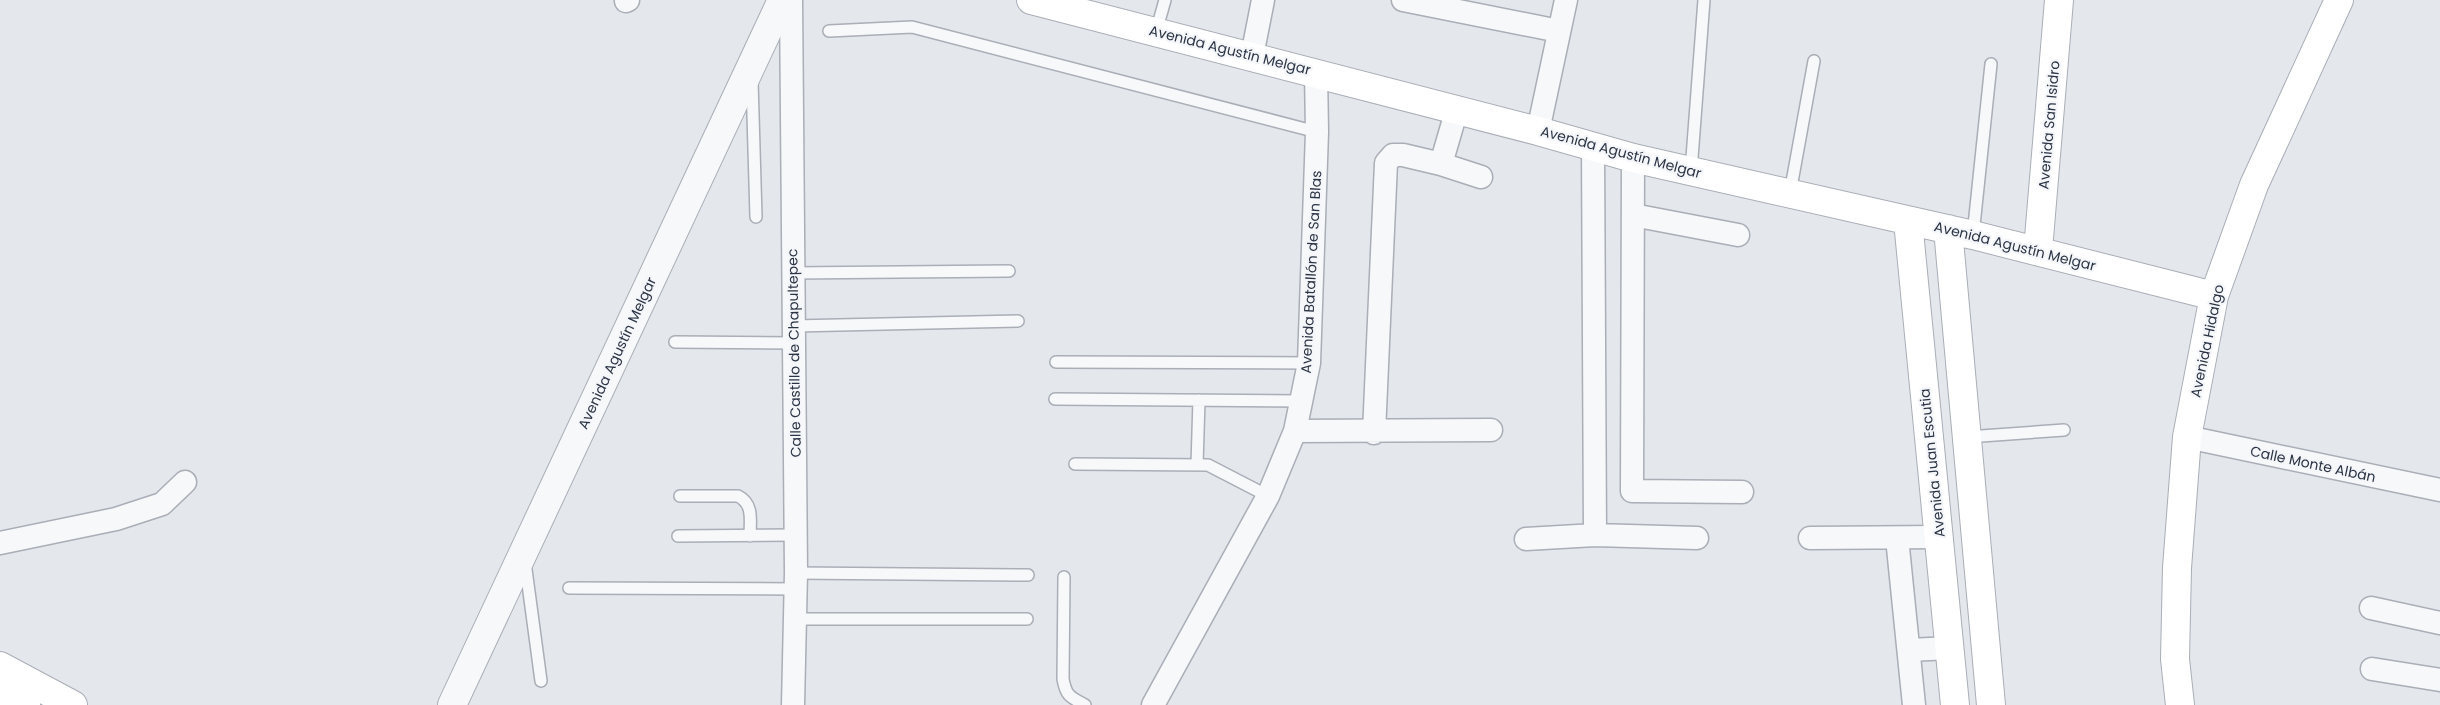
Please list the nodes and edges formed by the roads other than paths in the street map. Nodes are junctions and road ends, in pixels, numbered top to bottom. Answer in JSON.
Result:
{"nodes":[{"id":1,"x":782,"y":0,"type":"edge"},
{"id":2,"x":791,"y":0,"type":"edge"},
{"id":3,"x":1165,"y":0,"type":"edge"},
{"id":4,"x":1263,"y":0,"type":"edge"},
{"id":5,"x":1403,"y":0,"type":"edge"},
{"id":6,"x":1566,"y":0,"type":"edge"},
{"id":7,"x":1704,"y":0,"type":"edge"},
{"id":8,"x":2059,"y":0,"type":"edge"},
{"id":9,"x":2339,"y":0,"type":"edge"},
{"id":10,"x":1040,"y":1,"type":"edge"},
{"id":11,"x":830,"y":31,"type":"dead end"},
{"id":12,"x":1559,"y":31,"type":"junction"},
{"id":13,"x":1156,"y":32,"type":"junction"},
{"id":14,"x":1252,"y":56,"type":"junction"},
{"id":15,"x":1814,"y":61,"type":"dead end"},
{"id":16,"x":1991,"y":64,"type":"dead end"},
{"id":17,"x":751,"y":68,"type":"junction"},
{"id":18,"x":1316,"y":72,"type":"junction"},
{"id":19,"x":1457,"y":109,"type":"junction"},
{"id":20,"x":1538,"y":130,"type":"junction"},
{"id":21,"x":1318,"y":132,"type":"junction"},
{"id":22,"x":1593,"y":146,"type":"junction"},
{"id":23,"x":1633,"y":158,"type":"junction"},
{"id":24,"x":1441,"y":164,"type":"junction"},
{"id":25,"x":1691,"y":171,"type":"junction"},
{"id":26,"x":1481,"y":177,"type":"dead end"},
{"id":27,"x":1790,"y":194,"type":"junction"},
{"id":28,"x":1633,"y":216,"type":"junction"},
{"id":29,"x":756,"y":217,"type":"dead end"},
{"id":30,"x":1908,"y":220,"type":"junction"},
{"id":31,"x":1960,"y":232,"type":"junction"},
{"id":32,"x":1738,"y":235,"type":"dead end"},
{"id":33,"x":2038,"y":250,"type":"junction"},
{"id":34,"x":1009,"y":271,"type":"dead end"},
{"id":35,"x":792,"y":273,"type":"junction"},
{"id":36,"x":2214,"y":296,"type":"junction"},
{"id":37,"x":1018,"y":321,"type":"dead end"},
{"id":38,"x":794,"y":335,"type":"junction"},
{"id":39,"x":675,"y":342,"type":"dead end"},
{"id":40,"x":1056,"y":362,"type":"dead end"},
{"id":41,"x":1309,"y":363,"type":"junction"},
{"id":42,"x":1055,"y":399,"type":"dead end"},
{"id":43,"x":1199,"y":400,"type":"junction"},
{"id":44,"x":1301,"y":401,"type":"junction"},
{"id":45,"x":1491,"y":430,"type":"dead end"},
{"id":46,"x":2064,"y":430,"type":"dead end"},
{"id":47,"x":1295,"y":431,"type":"junction"},
{"id":48,"x":1374,"y":432,"type":"junction"},
{"id":49,"x":1966,"y":437,"type":"junction"},
{"id":50,"x":2187,"y":437,"type":"junction"},
{"id":51,"x":1074,"y":464,"type":"dead end"},
{"id":52,"x":1197,"y":465,"type":"junction"},
{"id":53,"x":185,"y":482,"type":"dead end"},
{"id":54,"x":2440,"y":490,"type":"edge"},
{"id":55,"x":1596,"y":491,"type":"junction"},
{"id":56,"x":1632,"y":491,"type":"junction"},
{"id":57,"x":1742,"y":492,"type":"dead end"},
{"id":58,"x":680,"y":496,"type":"dead end"},
{"id":59,"x":1268,"y":496,"type":"junction"},
{"id":60,"x":796,"y":535,"type":"junction"},
{"id":61,"x":1596,"y":535,"type":"junction"},
{"id":62,"x":678,"y":536,"type":"dead end"},
{"id":63,"x":750,"y":536,"type":"junction"},
{"id":64,"x":1939,"y":537,"type":"junction"},
{"id":65,"x":1697,"y":538,"type":"dead end"},
{"id":66,"x":1810,"y":538,"type":"dead end"},
{"id":67,"x":1897,"y":538,"type":"junction"},
{"id":68,"x":1526,"y":539,"type":"dead end"},
{"id":69,"x":0,"y":543,"type":"edge"},
{"id":70,"x":523,"y":553,"type":"junction"},
{"id":71,"x":1028,"y":574,"type":"dead end"},
{"id":72,"x":1064,"y":577,"type":"dead end"},
{"id":73,"x":796,"y":581,"type":"junction"},
{"id":74,"x":569,"y":588,"type":"dead end"},
{"id":75,"x":2371,"y":608,"type":"dead end"},
{"id":76,"x":795,"y":619,"type":"junction"},
{"id":77,"x":1027,"y":619,"type":"dead end"},
{"id":78,"x":2440,"y":623,"type":"edge"},
{"id":79,"x":1950,"y":648,"type":"junction"},
{"id":80,"x":1909,"y":650,"type":"junction"},
{"id":81,"x":0,"y":666,"type":"edge"},
{"id":82,"x":2372,"y":669,"type":"dead end"},
{"id":83,"x":2440,"y":680,"type":"edge"},
{"id":84,"x":541,"y":681,"type":"dead end"},
{"id":85,"x":0,"y":692,"type":"edge"},
{"id":86,"x":26,"y":705,"type":"edge"},
{"id":87,"x":73,"y":705,"type":"edge"},
{"id":88,"x":452,"y":705,"type":"edge"},
{"id":89,"x":794,"y":705,"type":"edge"},
{"id":90,"x":1085,"y":705,"type":"edge"},
{"id":91,"x":1153,"y":705,"type":"edge"},
{"id":92,"x":1914,"y":705,"type":"edge"},
{"id":93,"x":1955,"y":705,"type":"edge"},
{"id":94,"x":1991,"y":705,"type":"edge"},
{"id":95,"x":2180,"y":705,"type":"edge"}],
"edges":[{"from":1,"to":17,"type":"street","name":"Avenida Agustín Melgar"},
{"from":2,"to":35,"type":"street","name":"Calle Castillo de Chapultepec"},
{"from":3,"to":13,"type":"lane"},
{"from":4,"to":14,"type":"street"},
{"from":5,"to":12,"type":"street"},
{"from":6,"to":12,"type":"street"},
{"from":7,"to":25,"type":"lane"},
{"from":8,"to":33,"type":"main road","name":"Avenida San Isidro"},
{"from":9,"to":36,"type":"main road","name":"Avenida Hidalgo"},
{"from":10,"to":13,"type":"main road","name":"Avenida Agustín Melgar"},
{"from":11,"to":21,"type":"lane"},
{"from":12,"to":20,"type":"street"},
{"from":13,"to":14,"type":"main road","name":"Avenida Agustín Melgar"},
{"from":14,"to":18,"type":"main road","name":"Avenida Agustín Melgar"},
{"from":15,"to":27,"type":"lane"},
{"from":16,"to":31,"type":"lane"},
{"from":17,"to":29,"type":"lane"},
{"from":17,"to":70,"type":"street","name":"Avenida Agustín Melgar"},
{"from":18,"to":19,"type":"main road","name":"Avenida Agustín Melgar"},
{"from":18,"to":21,"type":"street","name":"Avenida Batallón de San Blas"},
{"from":19,"to":20,"type":"main road","name":"Avenida Agustín Melgar"},
{"from":19,"to":24,"type":"street"},
{"from":20,"to":22,"type":"main road","name":"Avenida Agustín Melgar"},
{"from":21,"to":41,"type":"street","name":"Avenida Batallón de San Blas"},
{"from":22,"to":23,"type":"main road","name":"Avenida Agustín Melgar"},
{"from":22,"to":55,"type":"street"},
{"from":23,"to":25,"type":"main road","name":"Avenida Agustín Melgar"},
{"from":23,"to":28,"type":"street"},
{"from":24,"to":26,"type":"street"},
{"from":24,"to":48,"type":"street"},
{"from":25,"to":27,"type":"main road","name":"Avenida Agustín Melgar"},
{"from":27,"to":30,"type":"main road","name":"Avenida Agustín Melgar"},
{"from":28,"to":32,"type":"street"},
{"from":28,"to":56,"type":"street"},
{"from":30,"to":31,"type":"main road","name":"Avenida Agustín Melgar"},
{"from":30,"to":64,"type":"main road","name":"Avenida Juan Escutia"},
{"from":31,"to":33,"type":"main road","name":"Avenida Agustín Melgar"},
{"from":31,"to":49,"type":"main road"},
{"from":33,"to":36,"type":"main road","name":"Avenida Agustín Melgar"},
{"from":34,"to":35,"type":"lane"},
{"from":35,"to":38,"type":"street","name":"Calle Castillo de Chapultepec"},
{"from":36,"to":50,"type":"main road","name":"Avenida Hidalgo"},
{"from":37,"to":38,"type":"lane"},
{"from":38,"to":39,"type":"lane"},
{"from":38,"to":60,"type":"street","name":"Calle Castillo de Chapultepec"},
{"from":40,"to":41,"type":"lane"},
{"from":41,"to":44,"type":"street","name":"Avenida Batallón de San Blas"},
{"from":42,"to":43,"type":"lane"},
{"from":43,"to":44,"type":"lane"},
{"from":43,"to":52,"type":"lane"},
{"from":44,"to":47,"type":"street","name":"Avenida Batallón de San Blas"},
{"from":45,"to":48,"type":"street"},
{"from":46,"to":49,"type":"lane"},
{"from":47,"to":48,"type":"street"},
{"from":47,"to":59,"type":"street","name":"Avenida Batallón de San Blas"},
{"from":49,"to":94,"type":"main road"},
{"from":50,"to":54,"type":"street","name":"Calle Monte Albán"},
{"from":50,"to":95,"type":"main road","name":"Avenida Hidalgo"},
{"from":51,"to":52,"type":"lane"},
{"from":52,"to":59,"type":"lane"},
{"from":53,"to":69,"type":"street"},
{"from":55,"to":56,"type":"street"},
{"from":55,"to":61,"type":"street"},
{"from":56,"to":57,"type":"street"},
{"from":58,"to":63,"type":"lane"},
{"from":59,"to":91,"type":"street","name":"Avenida Batallón de San Blas"},
{"from":60,"to":63,"type":"lane"},
{"from":60,"to":73,"type":"street","name":"Calle Castillo de Chapultepec"},
{"from":61,"to":65,"type":"street"},
{"from":61,"to":68,"type":"street"},
{"from":62,"to":63,"type":"lane"},
{"from":64,"to":67,"type":"street"},
{"from":64,"to":79,"type":"main road","name":"Avenida Juan Escutia"},
{"from":66,"to":67,"type":"street"},
{"from":67,"to":80,"type":"street"},
{"from":70,"to":84,"type":"lane"},
{"from":70,"to":88,"type":"street","name":"Avenida Agustín Melgar"},
{"from":71,"to":73,"type":"lane"},
{"from":72,"to":90,"type":"lane"},
{"from":73,"to":74,"type":"lane"},
{"from":73,"to":76,"type":"street","name":"Calle Castillo de Chapultepec"},
{"from":75,"to":78,"type":"street"},
{"from":76,"to":77,"type":"lane"},
{"from":76,"to":89,"type":"street","name":"Calle Castillo de Chapultepec"},
{"from":79,"to":80,"type":"street"},
{"from":79,"to":93,"type":"main road","name":"Avenida Juan Escutia"},
{"from":80,"to":92,"type":"street"},
{"from":81,"to":87,"type":"main road"},
{"from":82,"to":83,"type":"street"},
{"from":85,"to":86,"type":"main road"}]}
